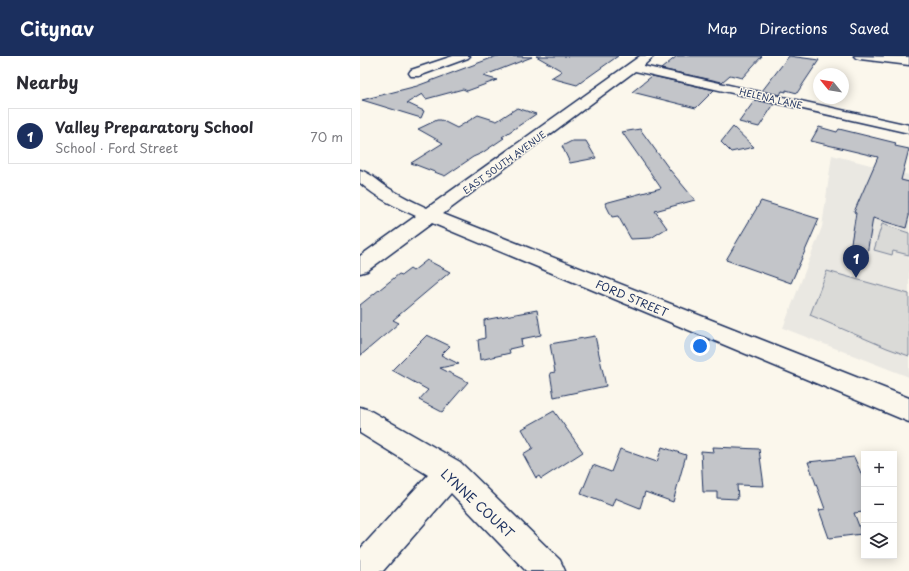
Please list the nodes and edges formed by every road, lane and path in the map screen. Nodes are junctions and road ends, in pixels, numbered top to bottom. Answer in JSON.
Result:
{"nodes":[{"id":1,"x":464,"y":56,"type":"edge"},
{"id":2,"x":648,"y":56,"type":"edge"},
{"id":3,"x":860,"y":56,"type":"edge"},
{"id":4,"x":909,"y":61,"type":"edge"},
{"id":5,"x":633,"y":67,"type":"junction"},
{"id":6,"x":415,"y":73,"type":"dead end"},
{"id":7,"x":909,"y":129,"type":"edge"},
{"id":8,"x":360,"y":175,"type":"edge"},
{"id":9,"x":430,"y":216,"type":"junction"},
{"id":10,"x":360,"y":266,"type":"edge"},
{"id":11,"x":909,"y":410,"type":"edge"},
{"id":12,"x":360,"y":419,"type":"edge"},
{"id":13,"x":450,"y":472,"type":"junction"},
{"id":14,"x":362,"y":571,"type":"edge"},
{"id":15,"x":549,"y":571,"type":"edge"}],
"edges":[{"from":1,"to":6,"type":"street"},
{"from":2,"to":5,"type":"street","name":"EAST SOUTH AVENUE"},
{"from":3,"to":4,"type":"street"},
{"from":5,"to":7,"type":"street","name":"HELENA LANE"},
{"from":5,"to":9,"type":"street","name":"EAST SOUTH AVENUE"},
{"from":8,"to":9,"type":"street","name":"FORD STREET"},
{"from":9,"to":10,"type":"street","name":"EAST SOUTH AVENUE"},
{"from":9,"to":11,"type":"street","name":"FORD STREET"},
{"from":12,"to":13,"type":"street","name":"LYNNE COURT"},
{"from":13,"to":14,"type":"street"},
{"from":13,"to":15,"type":"street","name":"LYNNE COURT"}]}
